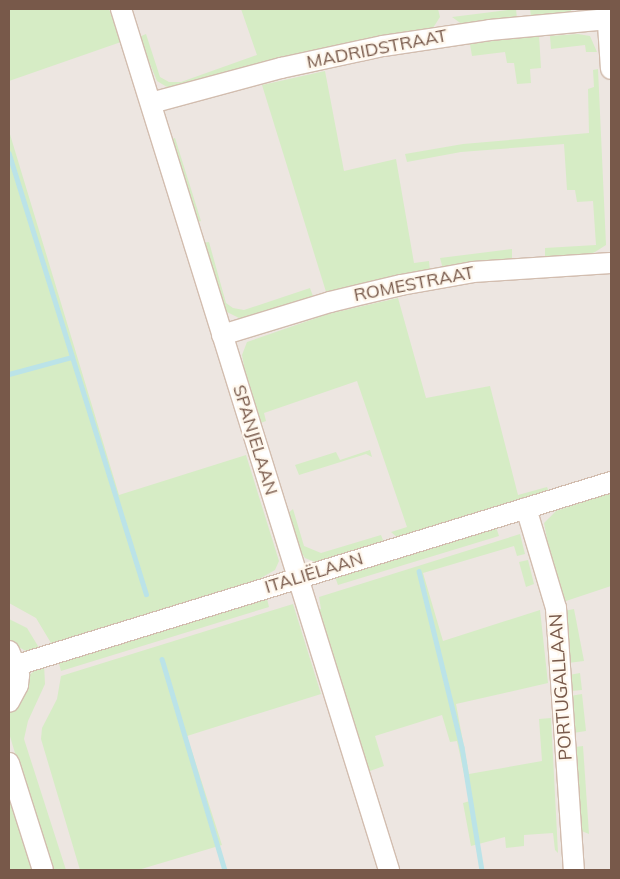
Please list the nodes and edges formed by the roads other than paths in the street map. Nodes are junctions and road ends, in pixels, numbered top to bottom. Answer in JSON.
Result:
{"nodes":[{"id":1,"x":121,"y":9,"type":"edge"},
{"id":2,"x":607,"y":14,"type":"edge"},
{"id":3,"x":611,"y":69,"type":"edge"},
{"id":4,"x":151,"y":103,"type":"junction"},
{"id":5,"x":611,"y":263,"type":"edge"},
{"id":6,"x":222,"y":335,"type":"junction"},
{"id":7,"x":611,"y":482,"type":"edge"},
{"id":8,"x":526,"y":508,"type":"junction"},
{"id":9,"x":297,"y":579,"type":"junction"},
{"id":10,"x":13,"y":658,"type":"edge"},
{"id":11,"x":9,"y":702,"type":"edge"},
{"id":12,"x":9,"y":763,"type":"edge"},
{"id":13,"x":43,"y":870,"type":"edge"},
{"id":14,"x":389,"y":870,"type":"edge"},
{"id":15,"x":574,"y":870,"type":"edge"}],
"edges":[{"from":1,"to":4,"type":"street","name":"SPANJELAAN"},
{"from":2,"to":3,"type":"street"},
{"from":2,"to":4,"type":"street","name":"MADRIDSTRAAT"},
{"from":4,"to":6,"type":"street","name":"SPANJELAAN"},
{"from":5,"to":6,"type":"street","name":"ROMESTRAAT"},
{"from":6,"to":9,"type":"street","name":"SPANJELAAN"},
{"from":7,"to":8,"type":"street","name":"ITALIËLAAN"},
{"from":8,"to":9,"type":"street","name":"ITALIËLAAN"},
{"from":8,"to":15,"type":"street","name":"PORTUGALLAAN"},
{"from":9,"to":10,"type":"street","name":"ITALIËLAAN"},
{"from":9,"to":14,"type":"street","name":"SPANJELAAN"},
{"from":10,"to":11,"type":"street"},
{"from":12,"to":13,"type":"street"}]}
